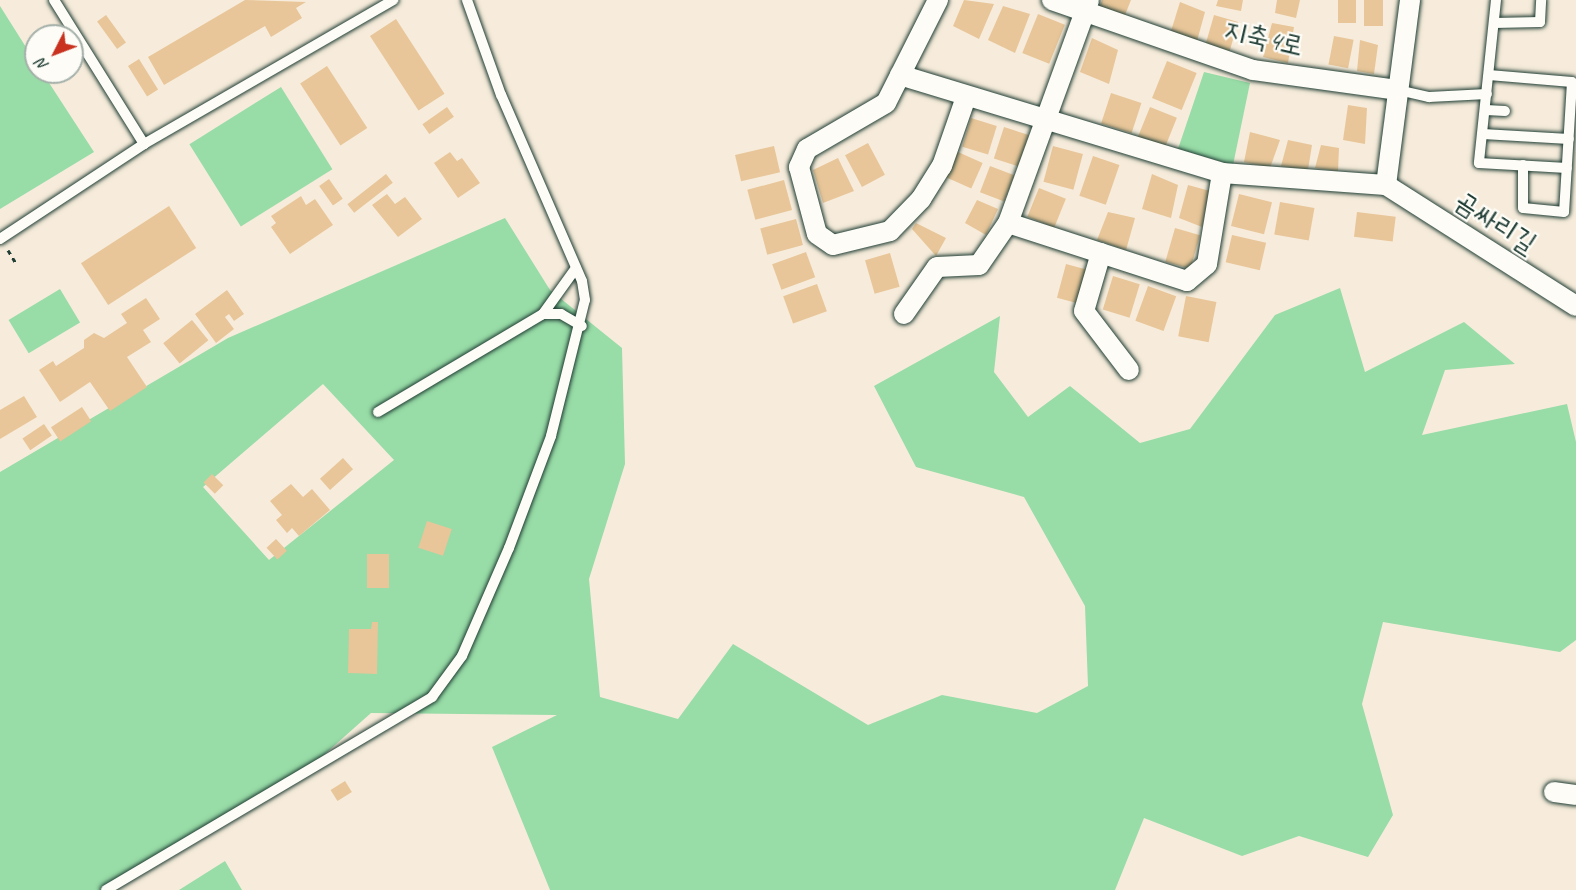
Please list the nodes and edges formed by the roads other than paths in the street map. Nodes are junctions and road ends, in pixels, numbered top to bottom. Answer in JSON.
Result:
{"nodes":[{"id":1,"x":54,"y":0,"type":"edge"},
{"id":2,"x":393,"y":0,"type":"edge"},
{"id":3,"x":467,"y":0,"type":"edge"},
{"id":4,"x":938,"y":0,"type":"edge"},
{"id":5,"x":1052,"y":0,"type":"edge"},
{"id":6,"x":1410,"y":0,"type":"edge"},
{"id":7,"x":1496,"y":0,"type":"edge"},
{"id":8,"x":1541,"y":0,"type":"edge"},
{"id":9,"x":1087,"y":7,"type":"edge"},
{"id":10,"x":1494,"y":23,"type":"junction"},
{"id":11,"x":900,"y":75,"type":"junction"},
{"id":12,"x":1489,"y":75,"type":"junction"},
{"id":13,"x":1398,"y":90,"type":"junction"},
{"id":14,"x":1487,"y":94,"type":"junction"},
{"id":15,"x":966,"y":98,"type":"junction"},
{"id":16,"x":1486,"y":110,"type":"junction"},
{"id":17,"x":1505,"y":111,"type":"dead end"},
{"id":18,"x":1045,"y":120,"type":"junction"},
{"id":19,"x":1483,"y":134,"type":"junction"},
{"id":20,"x":1569,"y":139,"type":"junction"},
{"id":21,"x":144,"y":144,"type":"junction"},
{"id":22,"x":1523,"y":165,"type":"junction"},
{"id":23,"x":1567,"y":168,"type":"junction"},
{"id":24,"x":1222,"y":173,"type":"junction"},
{"id":25,"x":1386,"y":185,"type":"junction"},
{"id":26,"x":1008,"y":223,"type":"junction"},
{"id":27,"x":0,"y":239,"type":"edge"},
{"id":28,"x":1101,"y":253,"type":"junction"},
{"id":29,"x":576,"y":268,"type":"junction"},
{"id":30,"x":1576,"y":306,"type":"edge"},
{"id":31,"x":543,"y":314,"type":"junction"},
{"id":32,"x":904,"y":314,"type":"dead end"},
{"id":33,"x":582,"y":326,"type":"junction"},
{"id":34,"x":1129,"y":370,"type":"dead end"},
{"id":35,"x":378,"y":412,"type":"dead end"},
{"id":36,"x":1554,"y":792,"type":"dead end"},
{"id":37,"x":1576,"y":795,"type":"edge"},
{"id":38,"x":106,"y":890,"type":"edge"}],
"edges":[{"from":1,"to":21,"type":"lane"},
{"from":2,"to":21,"type":"lane"},
{"from":3,"to":29,"type":"lane"},
{"from":4,"to":11,"type":"street"},
{"from":5,"to":9,"type":"street","name":"지축4로"},
{"from":6,"to":13,"type":"street"},
{"from":7,"to":10,"type":"lane"},
{"from":8,"to":10,"type":"lane"},
{"from":9,"to":13,"type":"street","name":"지축4로"},
{"from":9,"to":18,"type":"street"},
{"from":10,"to":12,"type":"lane"},
{"from":11,"to":15,"type":"street"},
{"from":11,"to":15,"type":"street"},
{"from":12,"to":14,"type":"lane"},
{"from":12,"to":20,"type":"lane"},
{"from":13,"to":14,"type":"lane"},
{"from":13,"to":25,"type":"street"},
{"from":14,"to":16,"type":"lane"},
{"from":15,"to":18,"type":"street"},
{"from":16,"to":17,"type":"lane"},
{"from":16,"to":19,"type":"lane"},
{"from":18,"to":24,"type":"street"},
{"from":18,"to":26,"type":"street"},
{"from":19,"to":20,"type":"lane"},
{"from":19,"to":22,"type":"lane"},
{"from":20,"to":23,"type":"lane"},
{"from":21,"to":27,"type":"lane"},
{"from":22,"to":23,"type":"lane"},
{"from":22,"to":23,"type":"lane"},
{"from":24,"to":25,"type":"street"},
{"from":24,"to":28,"type":"street"},
{"from":25,"to":30,"type":"street","name":"곰싸리길"},
{"from":26,"to":28,"type":"street"},
{"from":26,"to":32,"type":"street"},
{"from":28,"to":34,"type":"street"},
{"from":29,"to":31,"type":"lane"},
{"from":29,"to":33,"type":"lane"},
{"from":31,"to":33,"type":"lane"},
{"from":31,"to":35,"type":"lane"},
{"from":33,"to":38,"type":"lane"},
{"from":36,"to":37,"type":"street"}]}
